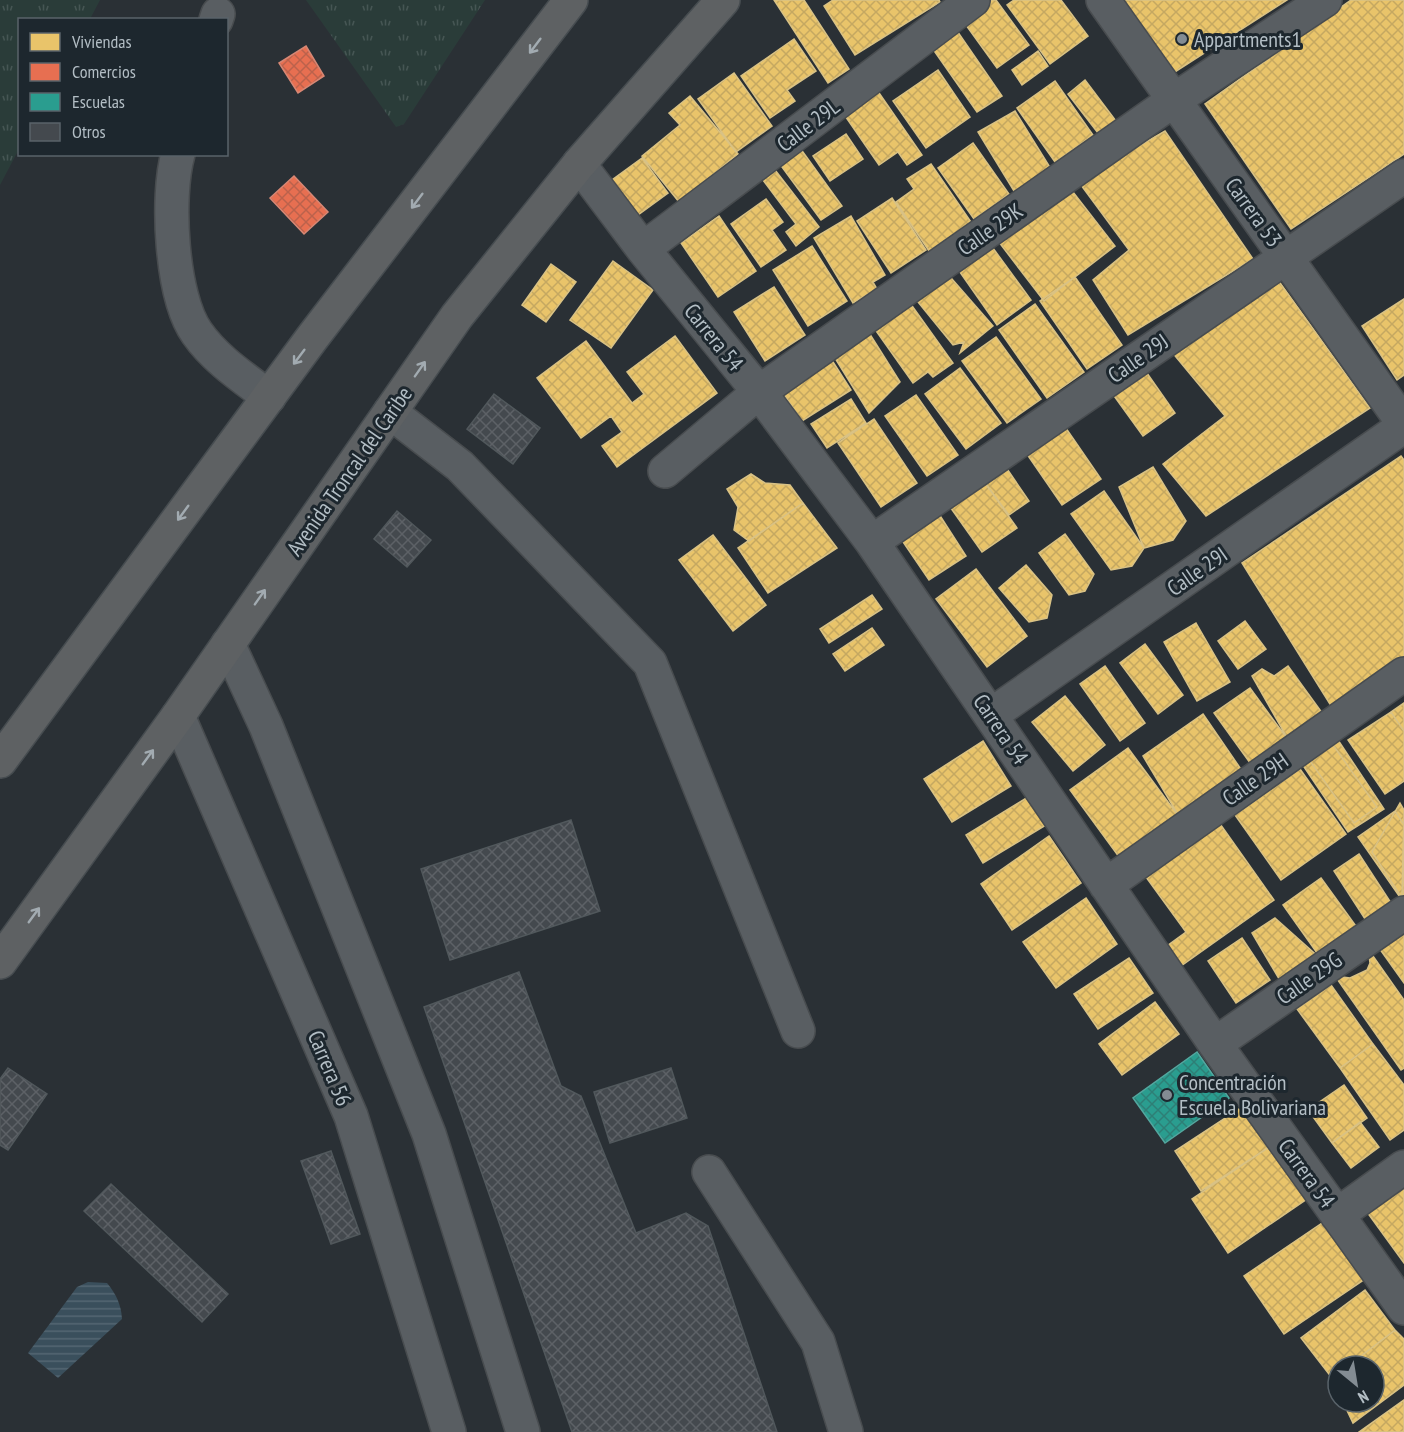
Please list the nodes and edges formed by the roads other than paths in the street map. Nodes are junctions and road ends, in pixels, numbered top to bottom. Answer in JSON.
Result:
{"nodes":[{"id":1,"x":571,"y":0,"type":"edge"},
{"id":2,"x":723,"y":0,"type":"edge"},
{"id":3,"x":973,"y":0,"type":"edge"},
{"id":4,"x":1103,"y":0,"type":"edge"},
{"id":5,"x":1324,"y":0,"type":"edge"},
{"id":6,"x":1174,"y":100,"type":"junction"},
{"id":7,"x":177,"y":156,"type":"edge"},
{"id":8,"x":579,"y":164,"type":"junction"},
{"id":9,"x":1404,"y":176,"type":"edge"},
{"id":10,"x":643,"y":249,"type":"junction"},
{"id":11,"x":1285,"y":256,"type":"junction"},
{"id":12,"x":759,"y":392,"type":"junction"},
{"id":13,"x":269,"y":397,"type":"junction"},
{"id":14,"x":390,"y":412,"type":"junction"},
{"id":15,"x":1404,"y":425,"type":"edge"},
{"id":16,"x":664,"y":471,"type":"dead end"},
{"id":17,"x":872,"y":542,"type":"junction"},
{"id":18,"x":228,"y":644,"type":"junction"},
{"id":19,"x":1404,"y":674,"type":"edge"},
{"id":20,"x":991,"y":715,"type":"junction"},
{"id":21,"x":178,"y":716,"type":"junction"},
{"id":22,"x":0,"y":761,"type":"edge"},
{"id":23,"x":1106,"y":885,"type":"junction"},
{"id":24,"x":1404,"y":913,"type":"edge"},
{"id":25,"x":0,"y":963,"type":"edge"},
{"id":26,"x":798,"y":1031,"type":"dead end"},
{"id":27,"x":1215,"y":1044,"type":"junction"},
{"id":28,"x":1404,"y":1167,"type":"edge"},
{"id":29,"x":709,"y":1172,"type":"dead end"},
{"id":30,"x":1337,"y":1215,"type":"junction"},
{"id":31,"x":1404,"y":1308,"type":"edge"},
{"id":32,"x":449,"y":1432,"type":"edge"},
{"id":33,"x":523,"y":1432,"type":"edge"},
{"id":34,"x":846,"y":1432,"type":"edge"}],
"edges":[{"from":1,"to":13,"type":"highway","one_way":true},
{"from":2,"to":8,"type":"highway","name":"Avenida Troncal del Caribe"},
{"from":3,"to":10,"type":"street","name":"Calle 29L"},
{"from":4,"to":6,"type":"street","name":"Carrera 53"},
{"from":5,"to":6,"type":"street","name":"Calle 29K"},
{"from":6,"to":11,"type":"street","name":"Carrera 53"},
{"from":6,"to":12,"type":"street","name":"Calle 29K"},
{"from":7,"to":13,"type":"street"},
{"from":8,"to":10,"type":"street","name":"Carrera 54"},
{"from":14,"to":8,"type":"highway","name":"Avenida Troncal del Caribe","one_way":true},
{"from":9,"to":11,"type":"street","name":"Calle 29J"},
{"from":10,"to":12,"type":"street","name":"Carrera 54"},
{"from":11,"to":15,"type":"street","name":"Carrera 53"},
{"from":11,"to":17,"type":"street","name":"Calle 29J"},
{"from":12,"to":16,"type":"street","name":"Calle 29K"},
{"from":12,"to":17,"type":"street","name":"Carrera 54"},
{"from":13,"to":22,"type":"highway","one_way":true},
{"from":18,"to":14,"type":"highway","name":"Avenida Troncal del Caribe","one_way":true},
{"from":14,"to":26,"type":"street"},
{"from":15,"to":20,"type":"street","name":"Calle 29I"},
{"from":17,"to":20,"type":"street","name":"Carrera 54"},
{"from":18,"to":21,"type":"highway","name":"Avenida Troncal del Caribe"},
{"from":18,"to":33,"type":"street"},
{"from":19,"to":23,"type":"street","name":"Calle 29H"},
{"from":20,"to":23,"type":"street","name":"Carrera 54"},
{"from":25,"to":21,"type":"highway","name":"Avenida Troncal del Caribe","one_way":true},
{"from":21,"to":32,"type":"street","name":"Carrera 56"},
{"from":23,"to":27,"type":"street","name":"Carrera 54"},
{"from":24,"to":27,"type":"street","name":"Calle 29G"},
{"from":27,"to":30,"type":"street","name":"Carrera 54"},
{"from":28,"to":30,"type":"street"},
{"from":29,"to":34,"type":"street"},
{"from":30,"to":31,"type":"street","name":"Carrera 54"}]}
